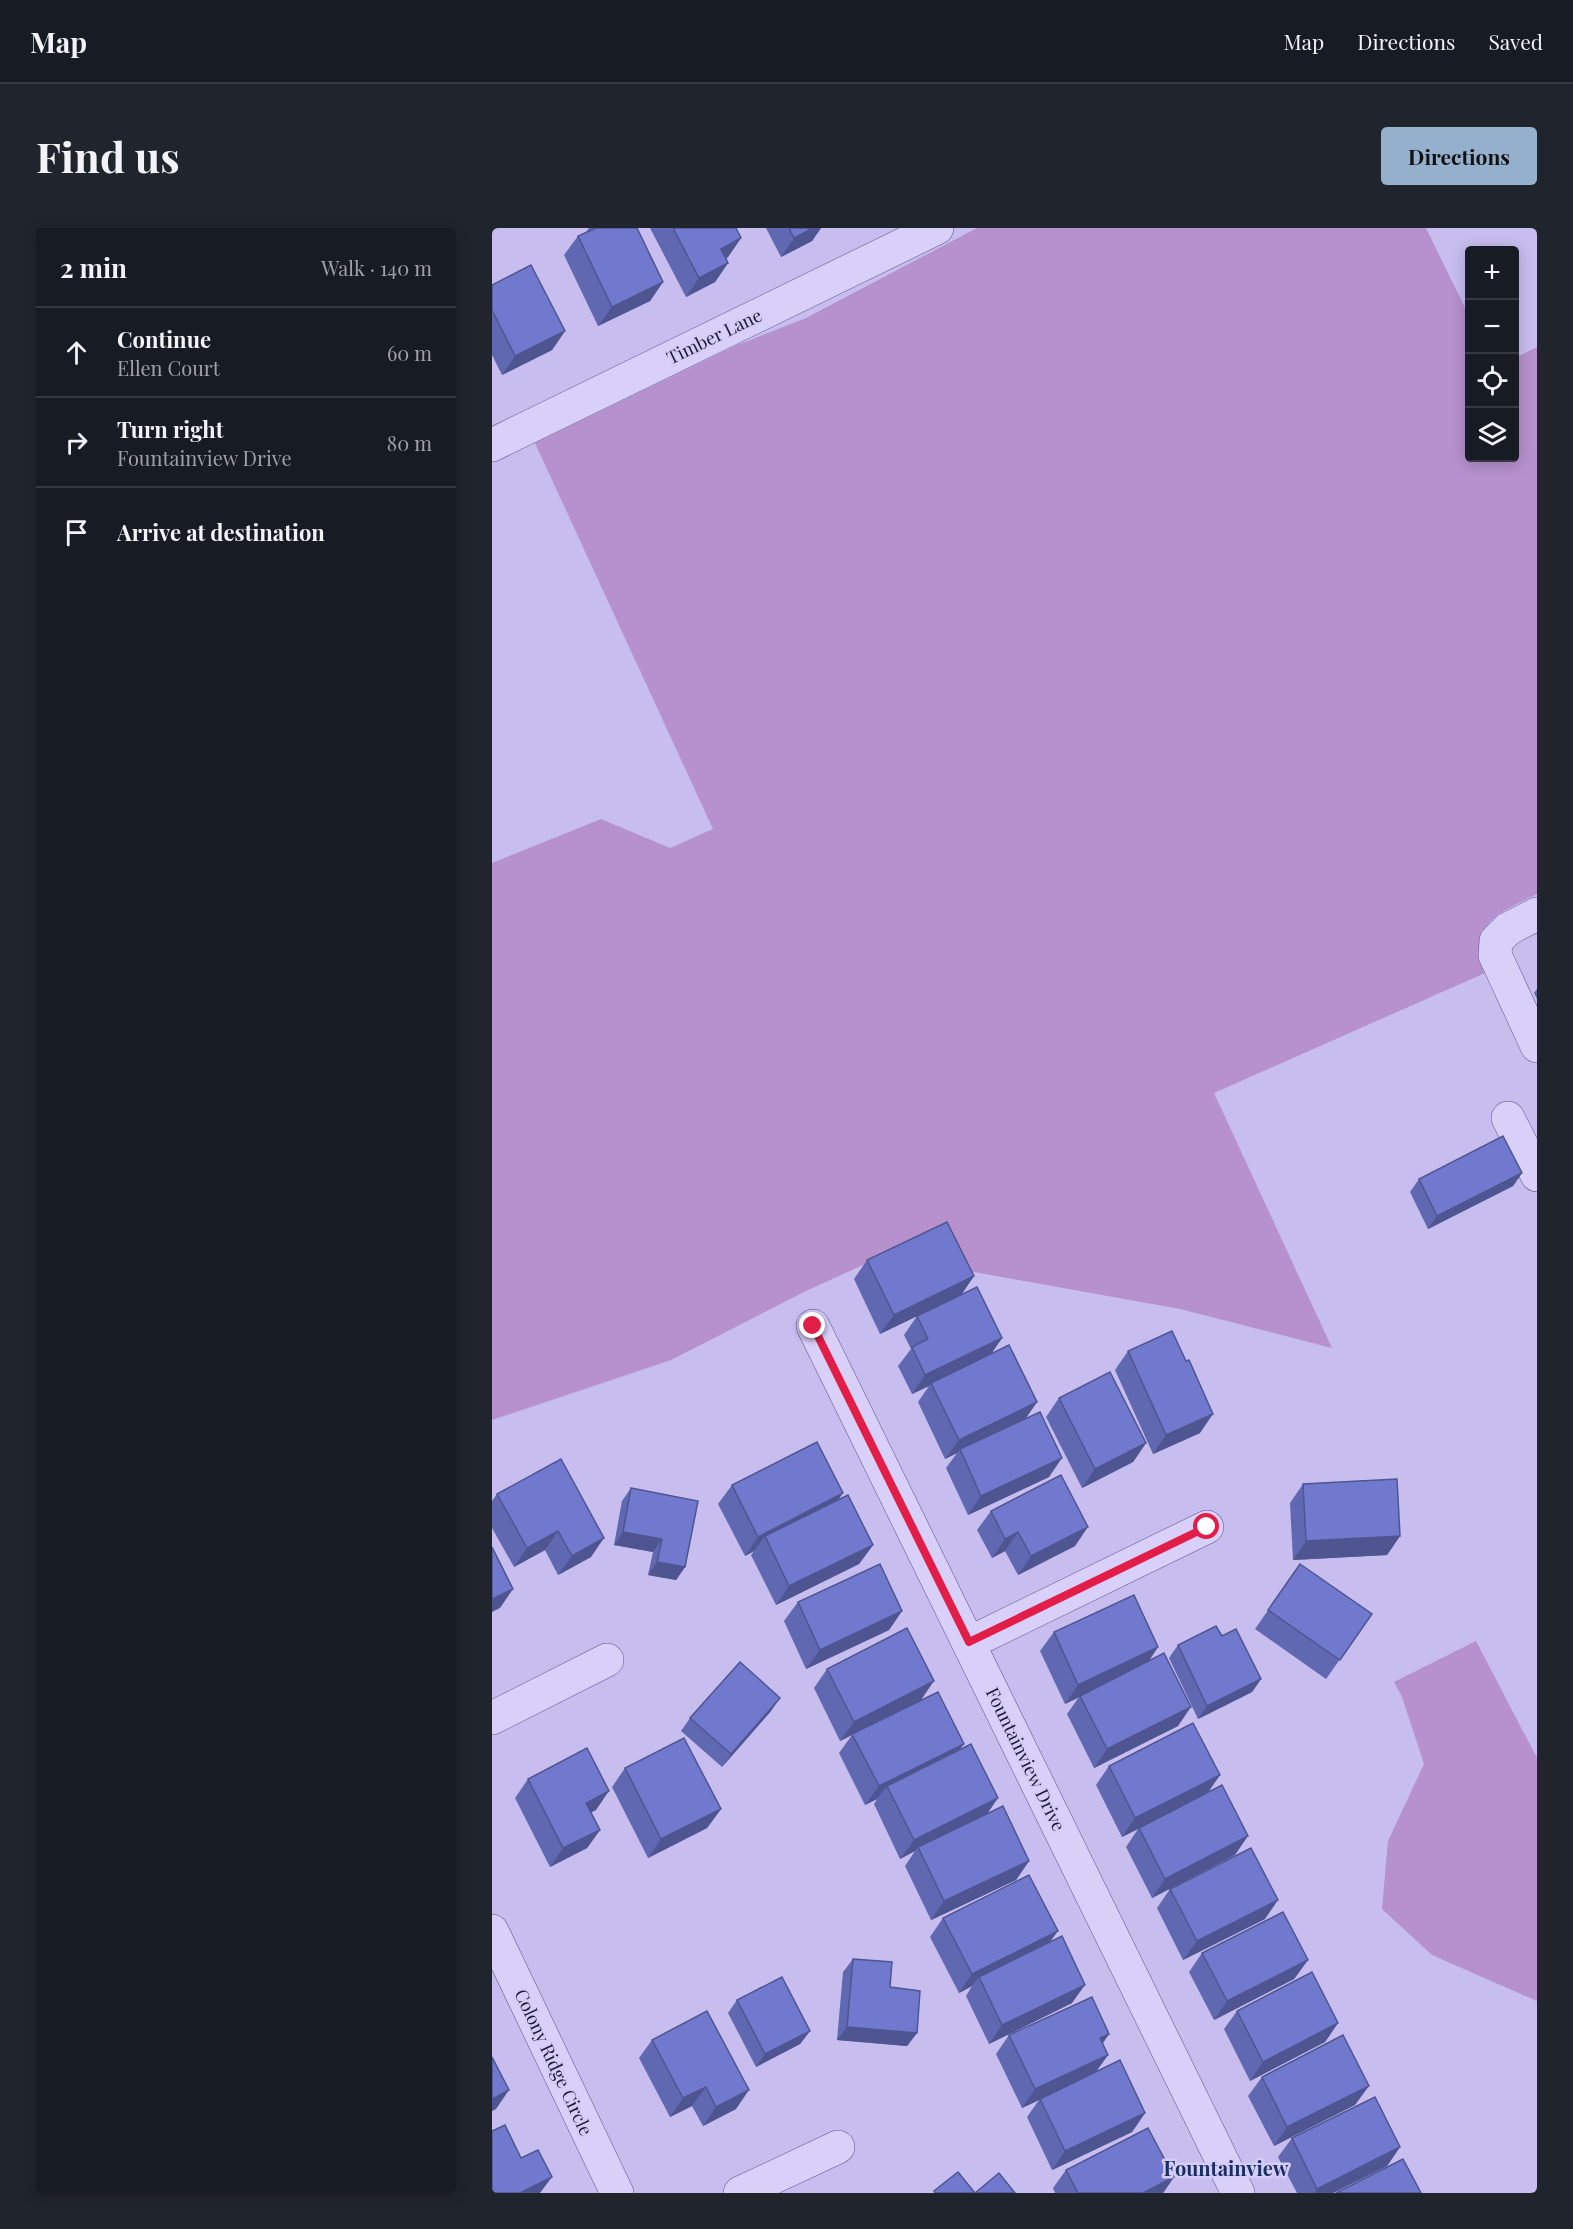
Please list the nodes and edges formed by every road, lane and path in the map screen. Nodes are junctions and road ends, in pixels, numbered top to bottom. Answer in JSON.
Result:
{"nodes":[{"id":1,"x":933,"y":229,"type":"edge"},
{"id":2,"x":492,"y":445,"type":"edge"},
{"id":3,"x":1537,"y":914,"type":"edge"},
{"id":4,"x":1537,"y":1047,"type":"edge"},
{"id":5,"x":1508,"y":1118,"type":"dead end"},
{"id":6,"x":1537,"y":1175,"type":"edge"},
{"id":7,"x":813,"y":1326,"type":"dead end"},
{"id":8,"x":1207,"y":1527,"type":"dead end"},
{"id":9,"x":969,"y":1642,"type":"junction"},
{"id":10,"x":606,"y":1660,"type":"dead end"},
{"id":11,"x":492,"y":1718,"type":"edge"},
{"id":12,"x":492,"y":1931,"type":"edge"},
{"id":13,"x":837,"y":2147,"type":"dead end"},
{"id":14,"x":617,"y":2193,"type":"edge"},
{"id":15,"x":740,"y":2193,"type":"edge"},
{"id":16,"x":1238,"y":2193,"type":"edge"}],
"edges":[{"from":1,"to":2,"type":"street","name":"Timber Lane"},
{"from":3,"to":4,"type":"street"},
{"from":5,"to":6,"type":"street"},
{"from":7,"to":9,"type":"street","name":"Fountainview Drive"},
{"from":8,"to":9,"type":"street"},
{"from":9,"to":16,"type":"street","name":"Fountainview Drive"},
{"from":10,"to":11,"type":"street"},
{"from":12,"to":14,"type":"street","name":"Colony Ridge Circle"},
{"from":13,"to":15,"type":"street"}]}
